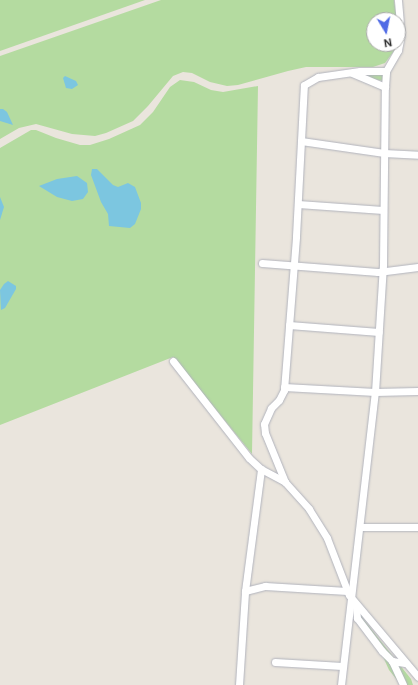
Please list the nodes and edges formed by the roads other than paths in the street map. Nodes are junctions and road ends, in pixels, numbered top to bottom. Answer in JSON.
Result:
{"nodes":[{"id":1,"x":398,"y":0,"type":"edge"},
{"id":2,"x":386,"y":71,"type":"junction"},
{"id":3,"x":352,"y":73,"type":"junction"},
{"id":4,"x":384,"y":87,"type":"junction"},
{"id":5,"x":301,"y":141,"type":"junction"},
{"id":6,"x":384,"y":153,"type":"junction"},
{"id":7,"x":418,"y":155,"type":"edge"},
{"id":8,"x":298,"y":204,"type":"junction"},
{"id":9,"x":383,"y":210,"type":"junction"},
{"id":10,"x":262,"y":263,"type":"dead end"},
{"id":11,"x":294,"y":265,"type":"junction"},
{"id":12,"x":418,"y":267,"type":"edge"},
{"id":13,"x":382,"y":271,"type":"junction"},
{"id":14,"x":289,"y":325,"type":"junction"},
{"id":15,"x":379,"y":332,"type":"junction"},
{"id":16,"x":173,"y":361,"type":"dead end"},
{"id":17,"x":284,"y":387,"type":"junction"},
{"id":18,"x":418,"y":391,"type":"edge"},
{"id":19,"x":375,"y":392,"type":"junction"},
{"id":20,"x":261,"y":469,"type":"junction"},
{"id":21,"x":285,"y":482,"type":"junction"},
{"id":22,"x":361,"y":527,"type":"junction"},
{"id":23,"x":418,"y":527,"type":"edge"},
{"id":24,"x":245,"y":591,"type":"junction"},
{"id":25,"x":349,"y":594,"type":"junction"},
{"id":26,"x":356,"y":605,"type":"junction"},
{"id":27,"x":392,"y":661,"type":"junction"},
{"id":28,"x":275,"y":662,"type":"dead end"},
{"id":29,"x":405,"y":663,"type":"junction"},
{"id":30,"x":342,"y":666,"type":"junction"},
{"id":31,"x":418,"y":677,"type":"edge"},
{"id":32,"x":239,"y":685,"type":"edge"},
{"id":33,"x":341,"y":685,"type":"edge"},
{"id":34,"x":403,"y":685,"type":"edge"}],
"edges":[{"from":1,"to":2,"type":"street"},
{"from":2,"to":3,"type":"street"},
{"from":2,"to":4,"type":"street"},
{"from":3,"to":4,"type":"street"},
{"from":3,"to":5,"type":"street"},
{"from":4,"to":6,"type":"street"},
{"from":5,"to":6,"type":"street"},
{"from":5,"to":8,"type":"street"},
{"from":6,"to":7,"type":"street"},
{"from":6,"to":9,"type":"street"},
{"from":8,"to":9,"type":"street"},
{"from":8,"to":11,"type":"street"},
{"from":9,"to":13,"type":"street"},
{"from":10,"to":11,"type":"street"},
{"from":11,"to":13,"type":"street"},
{"from":11,"to":14,"type":"street"},
{"from":12,"to":13,"type":"street"},
{"from":13,"to":15,"type":"street"},
{"from":14,"to":15,"type":"street"},
{"from":14,"to":17,"type":"street"},
{"from":15,"to":19,"type":"street"},
{"from":16,"to":20,"type":"street"},
{"from":17,"to":19,"type":"street"},
{"from":17,"to":21,"type":"street"},
{"from":18,"to":19,"type":"street"},
{"from":19,"to":22,"type":"street"},
{"from":20,"to":21,"type":"street"},
{"from":20,"to":24,"type":"street"},
{"from":21,"to":25,"type":"street"},
{"from":22,"to":23,"type":"street"},
{"from":22,"to":25,"type":"street"},
{"from":24,"to":25,"type":"street"},
{"from":24,"to":32,"type":"street"},
{"from":25,"to":26,"type":"street"},
{"from":25,"to":30,"type":"street"},
{"from":26,"to":27,"type":"street"},
{"from":26,"to":29,"type":"street"},
{"from":27,"to":29,"type":"street"},
{"from":27,"to":34,"type":"street"},
{"from":28,"to":30,"type":"street"},
{"from":29,"to":31,"type":"street"},
{"from":30,"to":33,"type":"street"}]}
